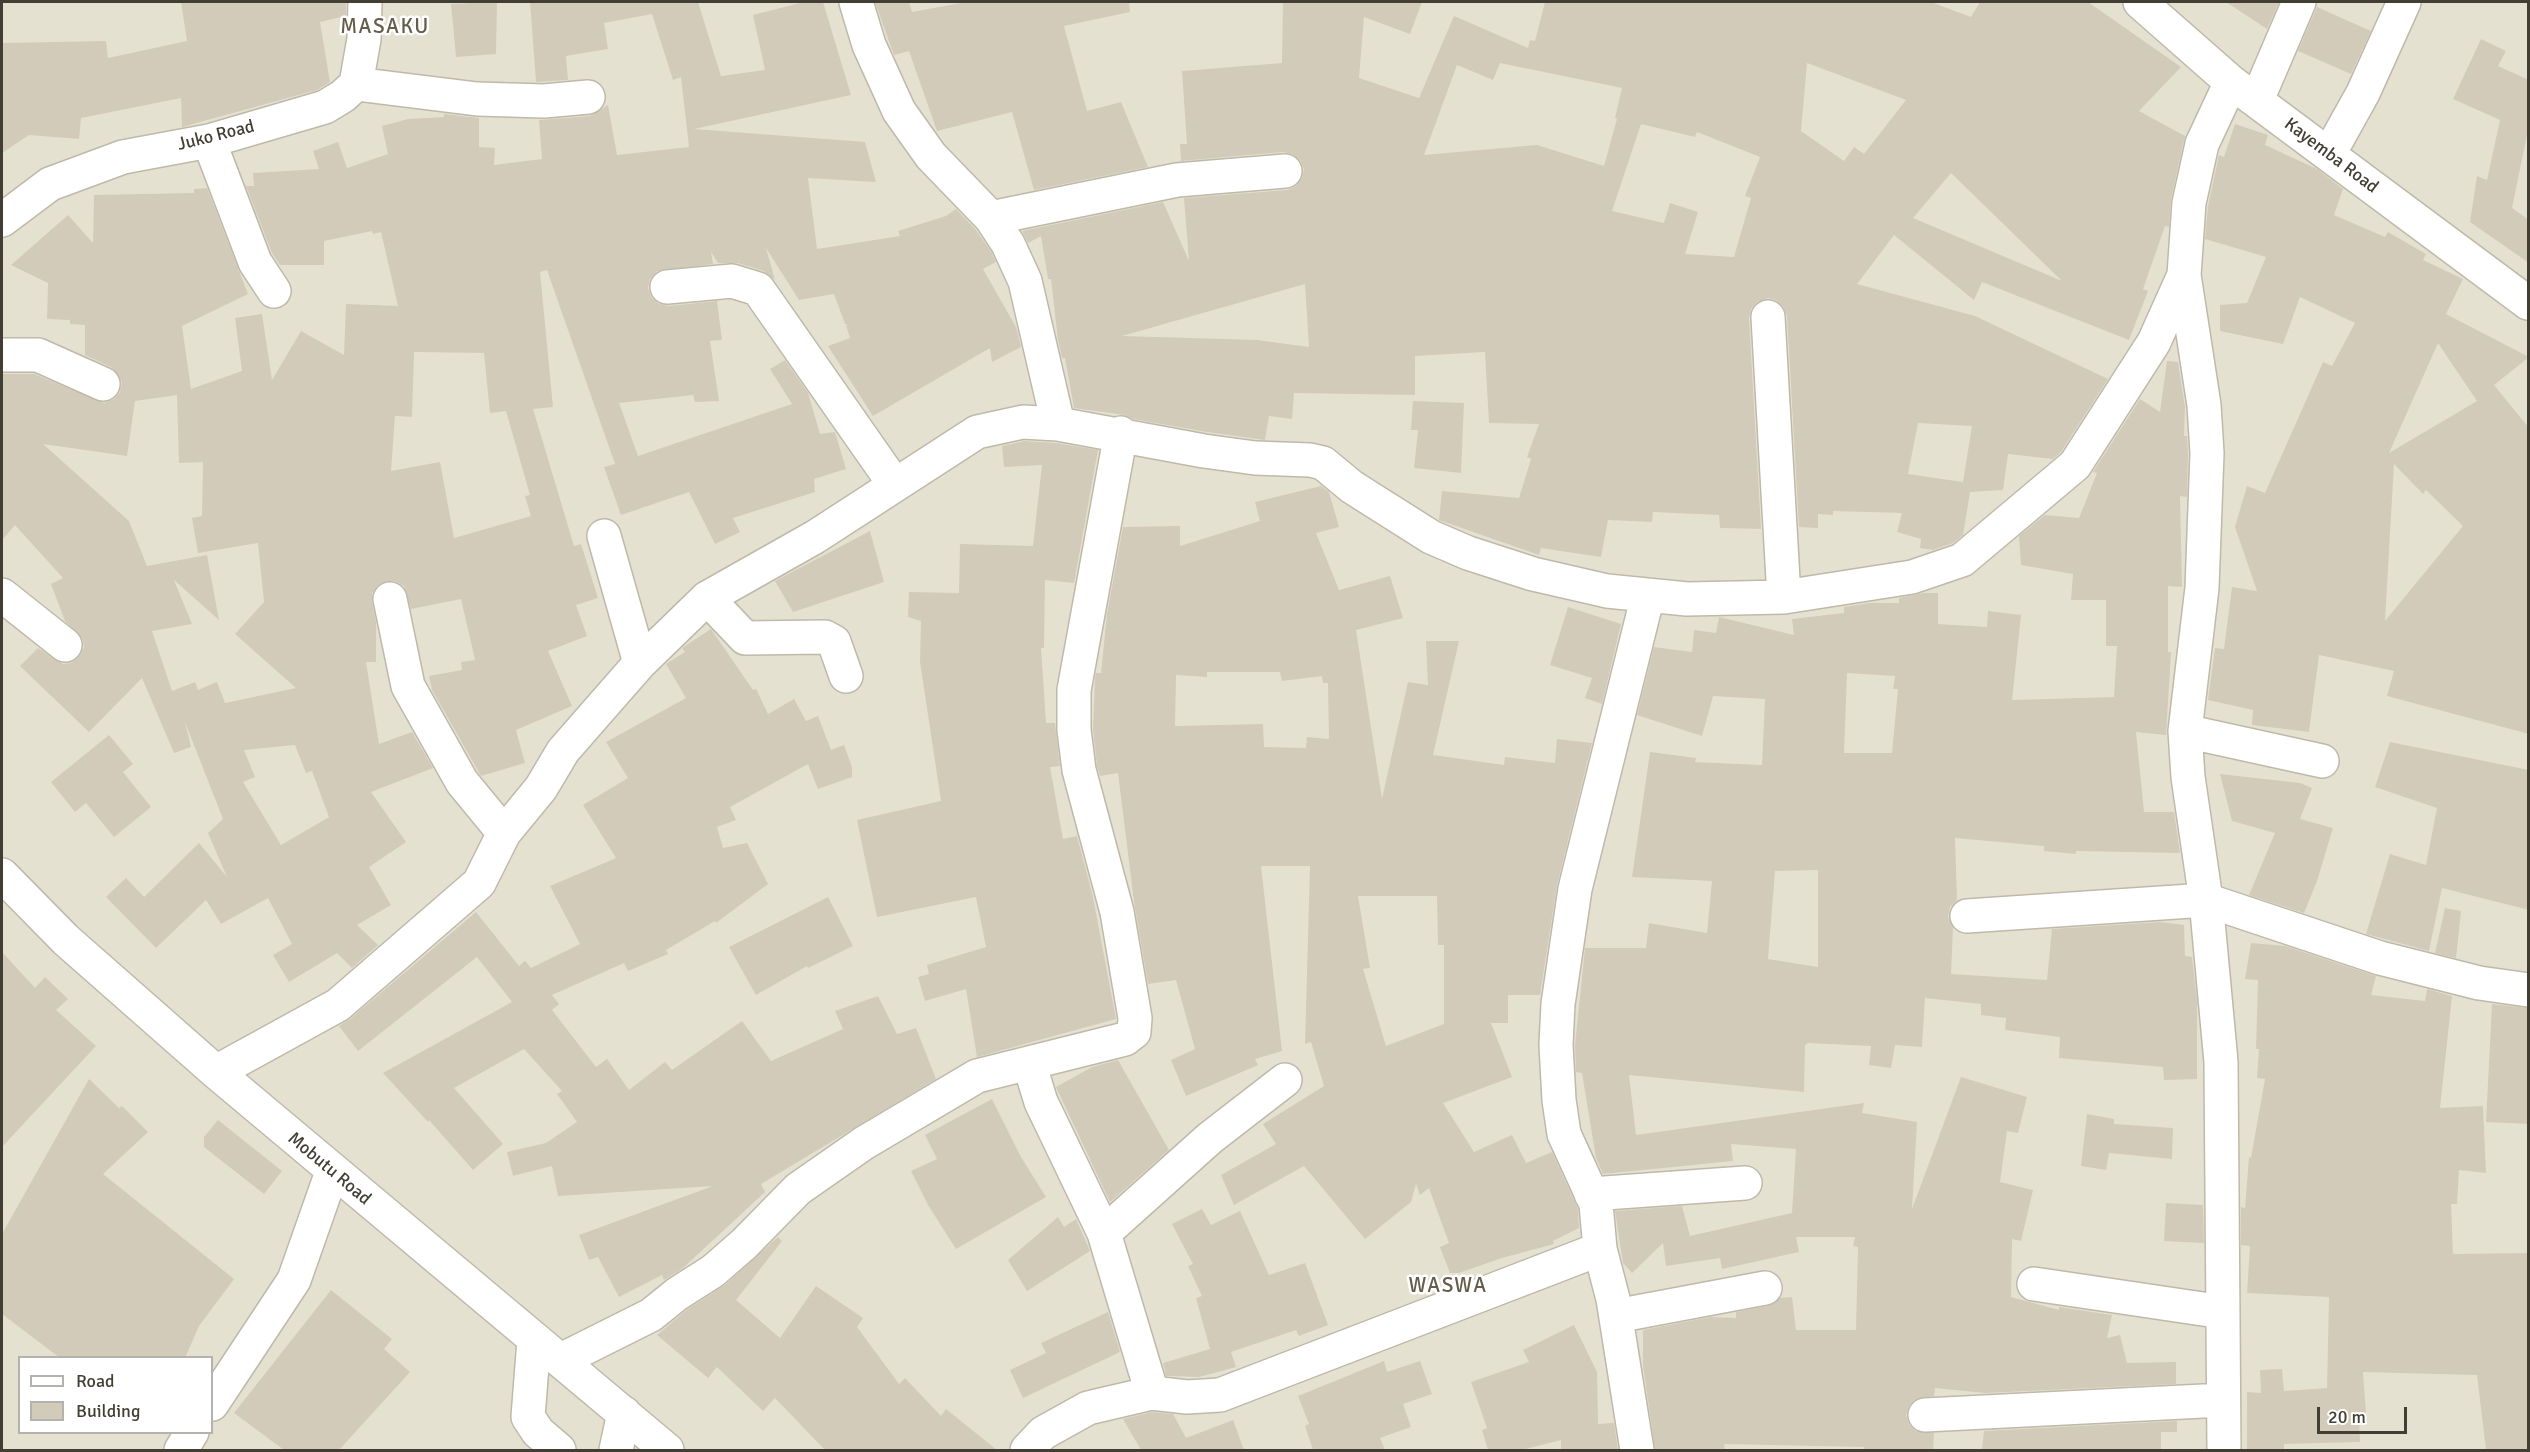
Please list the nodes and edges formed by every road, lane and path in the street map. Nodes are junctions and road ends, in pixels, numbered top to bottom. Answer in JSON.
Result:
{"nodes":[{"id":1,"x":365,"y":2,"type":"edge"},
{"id":2,"x":856,"y":2,"type":"edge"},
{"id":3,"x":2140,"y":2,"type":"edge"},
{"id":4,"x":2299,"y":2,"type":"edge"},
{"id":5,"x":2404,"y":2,"type":"edge"},
{"id":6,"x":356,"y":84,"type":"junction"},
{"id":7,"x":2244,"y":91,"type":"junction"},
{"id":8,"x":588,"y":97,"type":"dead end"},
{"id":9,"x":209,"y":141,"type":"junction"},
{"id":10,"x":2329,"y":154,"type":"junction"},
{"id":11,"x":1285,"y":171,"type":"dead end"},
{"id":12,"x":992,"y":218,"type":"junction"},
{"id":13,"x":2,"y":220,"type":"edge"},
{"id":14,"x":2184,"y":275,"type":"junction"},
{"id":15,"x":667,"y":287,"type":"dead end"},
{"id":16,"x":274,"y":291,"type":"dead end"},
{"id":17,"x":2529,"y":303,"type":"edge"},
{"id":18,"x":1768,"y":317,"type":"dead end"},
{"id":19,"x":2,"y":355,"type":"edge"},
{"id":20,"x":103,"y":384,"type":"dead end"},
{"id":21,"x":1059,"y":423,"type":"junction"},
{"id":22,"x":1121,"y":434,"type":"junction"},
{"id":23,"x":895,"y":485,"type":"junction"},
{"id":24,"x":604,"y":536,"type":"dead end"},
{"id":25,"x":2,"y":595,"type":"edge"},
{"id":26,"x":1648,"y":596,"type":"junction"},
{"id":27,"x":1784,"y":597,"type":"junction"},
{"id":28,"x":707,"y":598,"type":"junction"},
{"id":29,"x":390,"y":599,"type":"dead end"},
{"id":30,"x":65,"y":645,"type":"dead end"},
{"id":31,"x":640,"y":663,"type":"junction"},
{"id":32,"x":846,"y":676,"type":"dead end"},
{"id":33,"x":2185,"y":731,"type":"junction"},
{"id":34,"x":2322,"y":761,"type":"dead end"},
{"id":35,"x":504,"y":833,"type":"junction"},
{"id":36,"x":2,"y":874,"type":"edge"},
{"id":37,"x":2206,"y":900,"type":"junction"},
{"id":38,"x":1967,"y":916,"type":"dead end"},
{"id":39,"x":2529,"y":990,"type":"edge"},
{"id":40,"x":1029,"y":1062,"type":"junction"},
{"id":41,"x":216,"y":1072,"type":"junction"},
{"id":42,"x":1285,"y":1080,"type":"dead end"},
{"id":43,"x":332,"y":1172,"type":"junction"},
{"id":44,"x":1745,"y":1183,"type":"dead end"},
{"id":45,"x":1591,"y":1194,"type":"junction"},
{"id":46,"x":1104,"y":1233,"type":"junction"},
{"id":47,"x":1600,"y":1249,"type":"junction"},
{"id":48,"x":2034,"y":1284,"type":"dead end"},
{"id":49,"x":1765,"y":1288,"type":"dead end"},
{"id":50,"x":2223,"y":1312,"type":"junction"},
{"id":51,"x":1616,"y":1316,"type":"junction"},
{"id":52,"x":534,"y":1340,"type":"junction"},
{"id":53,"x":561,"y":1360,"type":"junction"},
{"id":54,"x":1152,"y":1393,"type":"junction"},
{"id":55,"x":2223,"y":1400,"type":"junction"},
{"id":56,"x":213,"y":1402,"type":"edge"},
{"id":57,"x":624,"y":1413,"type":"junction"},
{"id":58,"x":1925,"y":1415,"type":"dead end"},
{"id":59,"x":191,"y":1434,"type":"edge"},
{"id":60,"x":181,"y":1450,"type":"edge"},
{"id":61,"x":559,"y":1450,"type":"edge"},
{"id":62,"x":616,"y":1450,"type":"edge"},
{"id":63,"x":667,"y":1450,"type":"edge"},
{"id":64,"x":1027,"y":1450,"type":"edge"},
{"id":65,"x":1637,"y":1450,"type":"edge"},
{"id":66,"x":2224,"y":1450,"type":"edge"}],
"edges":[{"from":1,"to":6,"type":"street"},
{"from":2,"to":12,"type":"street"},
{"from":3,"to":7,"type":"street","name":"Kayemba Road"},
{"from":4,"to":7,"type":"street"},
{"from":5,"to":10,"type":"street"},
{"from":6,"to":8,"type":"street"},
{"from":6,"to":9,"type":"street","name":"Juko Road"},
{"from":7,"to":10,"type":"street","name":"Kayemba Road"},
{"from":7,"to":14,"type":"street"},
{"from":9,"to":13,"type":"street","name":"Juko Road"},
{"from":9,"to":16,"type":"street"},
{"from":10,"to":17,"type":"street","name":"Kayemba Road"},
{"from":11,"to":12,"type":"street"},
{"from":12,"to":21,"type":"street"},
{"from":14,"to":27,"type":"street"},
{"from":14,"to":33,"type":"street"},
{"from":15,"to":23,"type":"street"},
{"from":18,"to":27,"type":"street"},
{"from":19,"to":20,"type":"street"},
{"from":21,"to":22,"type":"street"},
{"from":21,"to":23,"type":"street"},
{"from":22,"to":26,"type":"street"},
{"from":22,"to":40,"type":"street"},
{"from":23,"to":28,"type":"street"},
{"from":24,"to":31,"type":"street"},
{"from":25,"to":30,"type":"street"},
{"from":26,"to":27,"type":"street"},
{"from":26,"to":45,"type":"street"},
{"from":28,"to":31,"type":"street"},
{"from":28,"to":32,"type":"street"},
{"from":29,"to":35,"type":"street"},
{"from":31,"to":35,"type":"street"},
{"from":33,"to":34,"type":"street"},
{"from":33,"to":37,"type":"street"},
{"from":35,"to":41,"type":"street"},
{"from":36,"to":41,"type":"street","name":"Mobutu Road"},
{"from":37,"to":38,"type":"street"},
{"from":37,"to":39,"type":"street"},
{"from":37,"to":50,"type":"street"},
{"from":40,"to":46,"type":"street"},
{"from":40,"to":53,"type":"street"},
{"from":41,"to":43,"type":"street","name":"Mobutu Road"},
{"from":42,"to":46,"type":"street"},
{"from":43,"to":52,"type":"street","name":"Mobutu Road"},
{"from":43,"to":56,"type":"street"},
{"from":44,"to":45,"type":"street"},
{"from":45,"to":47,"type":"street"},
{"from":46,"to":54,"type":"street"},
{"from":47,"to":51,"type":"street"},
{"from":47,"to":54,"type":"street"},
{"from":48,"to":50,"type":"street"},
{"from":49,"to":51,"type":"street"},
{"from":50,"to":55,"type":"street"},
{"from":51,"to":65,"type":"street"},
{"from":52,"to":53,"type":"street","name":"Mobutu Road"},
{"from":52,"to":61,"type":"street"},
{"from":53,"to":57,"type":"street","name":"Mobutu Road"},
{"from":54,"to":64,"type":"street"},
{"from":55,"to":58,"type":"street"},
{"from":55,"to":66,"type":"street"},
{"from":57,"to":62,"type":"street"},
{"from":57,"to":63,"type":"street","name":"Mobutu Road"},
{"from":59,"to":60,"type":"street"}]}
